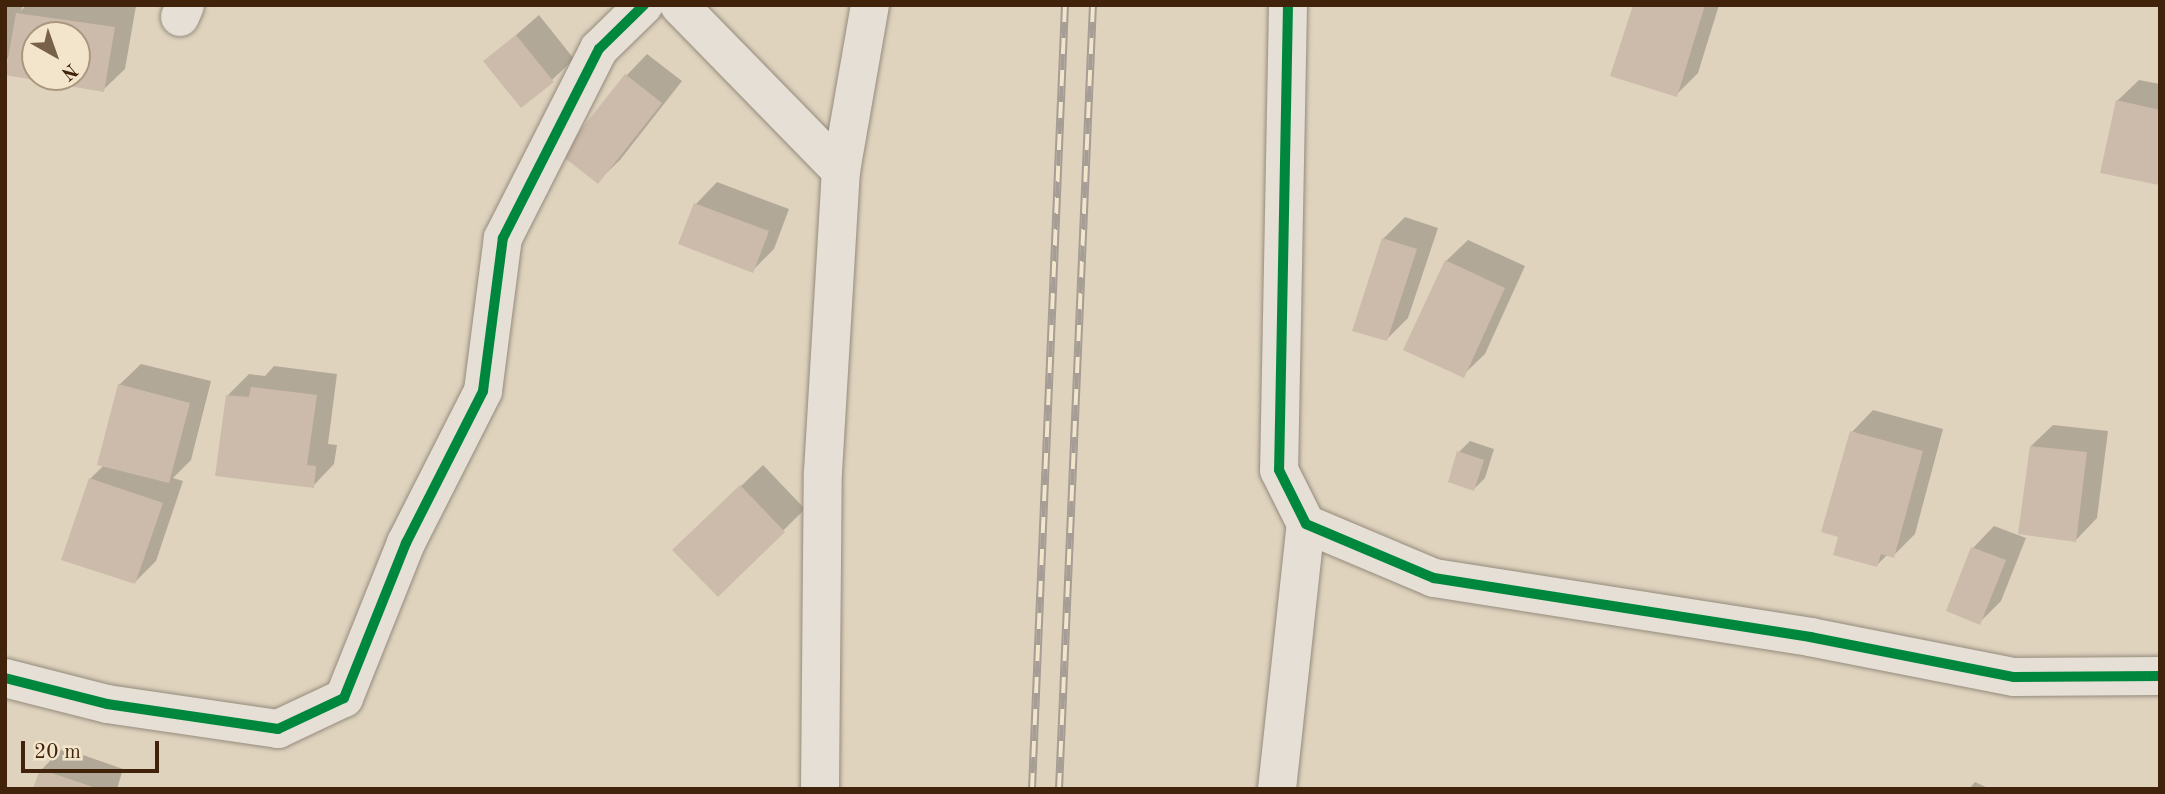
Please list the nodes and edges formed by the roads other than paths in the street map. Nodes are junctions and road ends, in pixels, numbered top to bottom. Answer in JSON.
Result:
{"nodes":[{"id":1,"x":644,"y":5,"type":"edge"},
{"id":2,"x":679,"y":5,"type":"edge"},
{"id":3,"x":870,"y":5,"type":"edge"},
{"id":4,"x":1288,"y":5,"type":"edge"},
{"id":5,"x":841,"y":171,"type":"junction"},
{"id":6,"x":1306,"y":524,"type":"junction"},
{"id":7,"x":2160,"y":676,"type":"edge"},
{"id":8,"x":5,"y":678,"type":"edge"},
{"id":9,"x":820,"y":789,"type":"edge"},
{"id":10,"x":1277,"y":789,"type":"edge"}],
"edges":[{"from":1,"to":8,"type":"street"},
{"from":2,"to":5,"type":"street"},
{"from":3,"to":5,"type":"street"},
{"from":4,"to":6,"type":"street"},
{"from":5,"to":9,"type":"street"},
{"from":6,"to":7,"type":"street"},
{"from":6,"to":10,"type":"street"}]}
